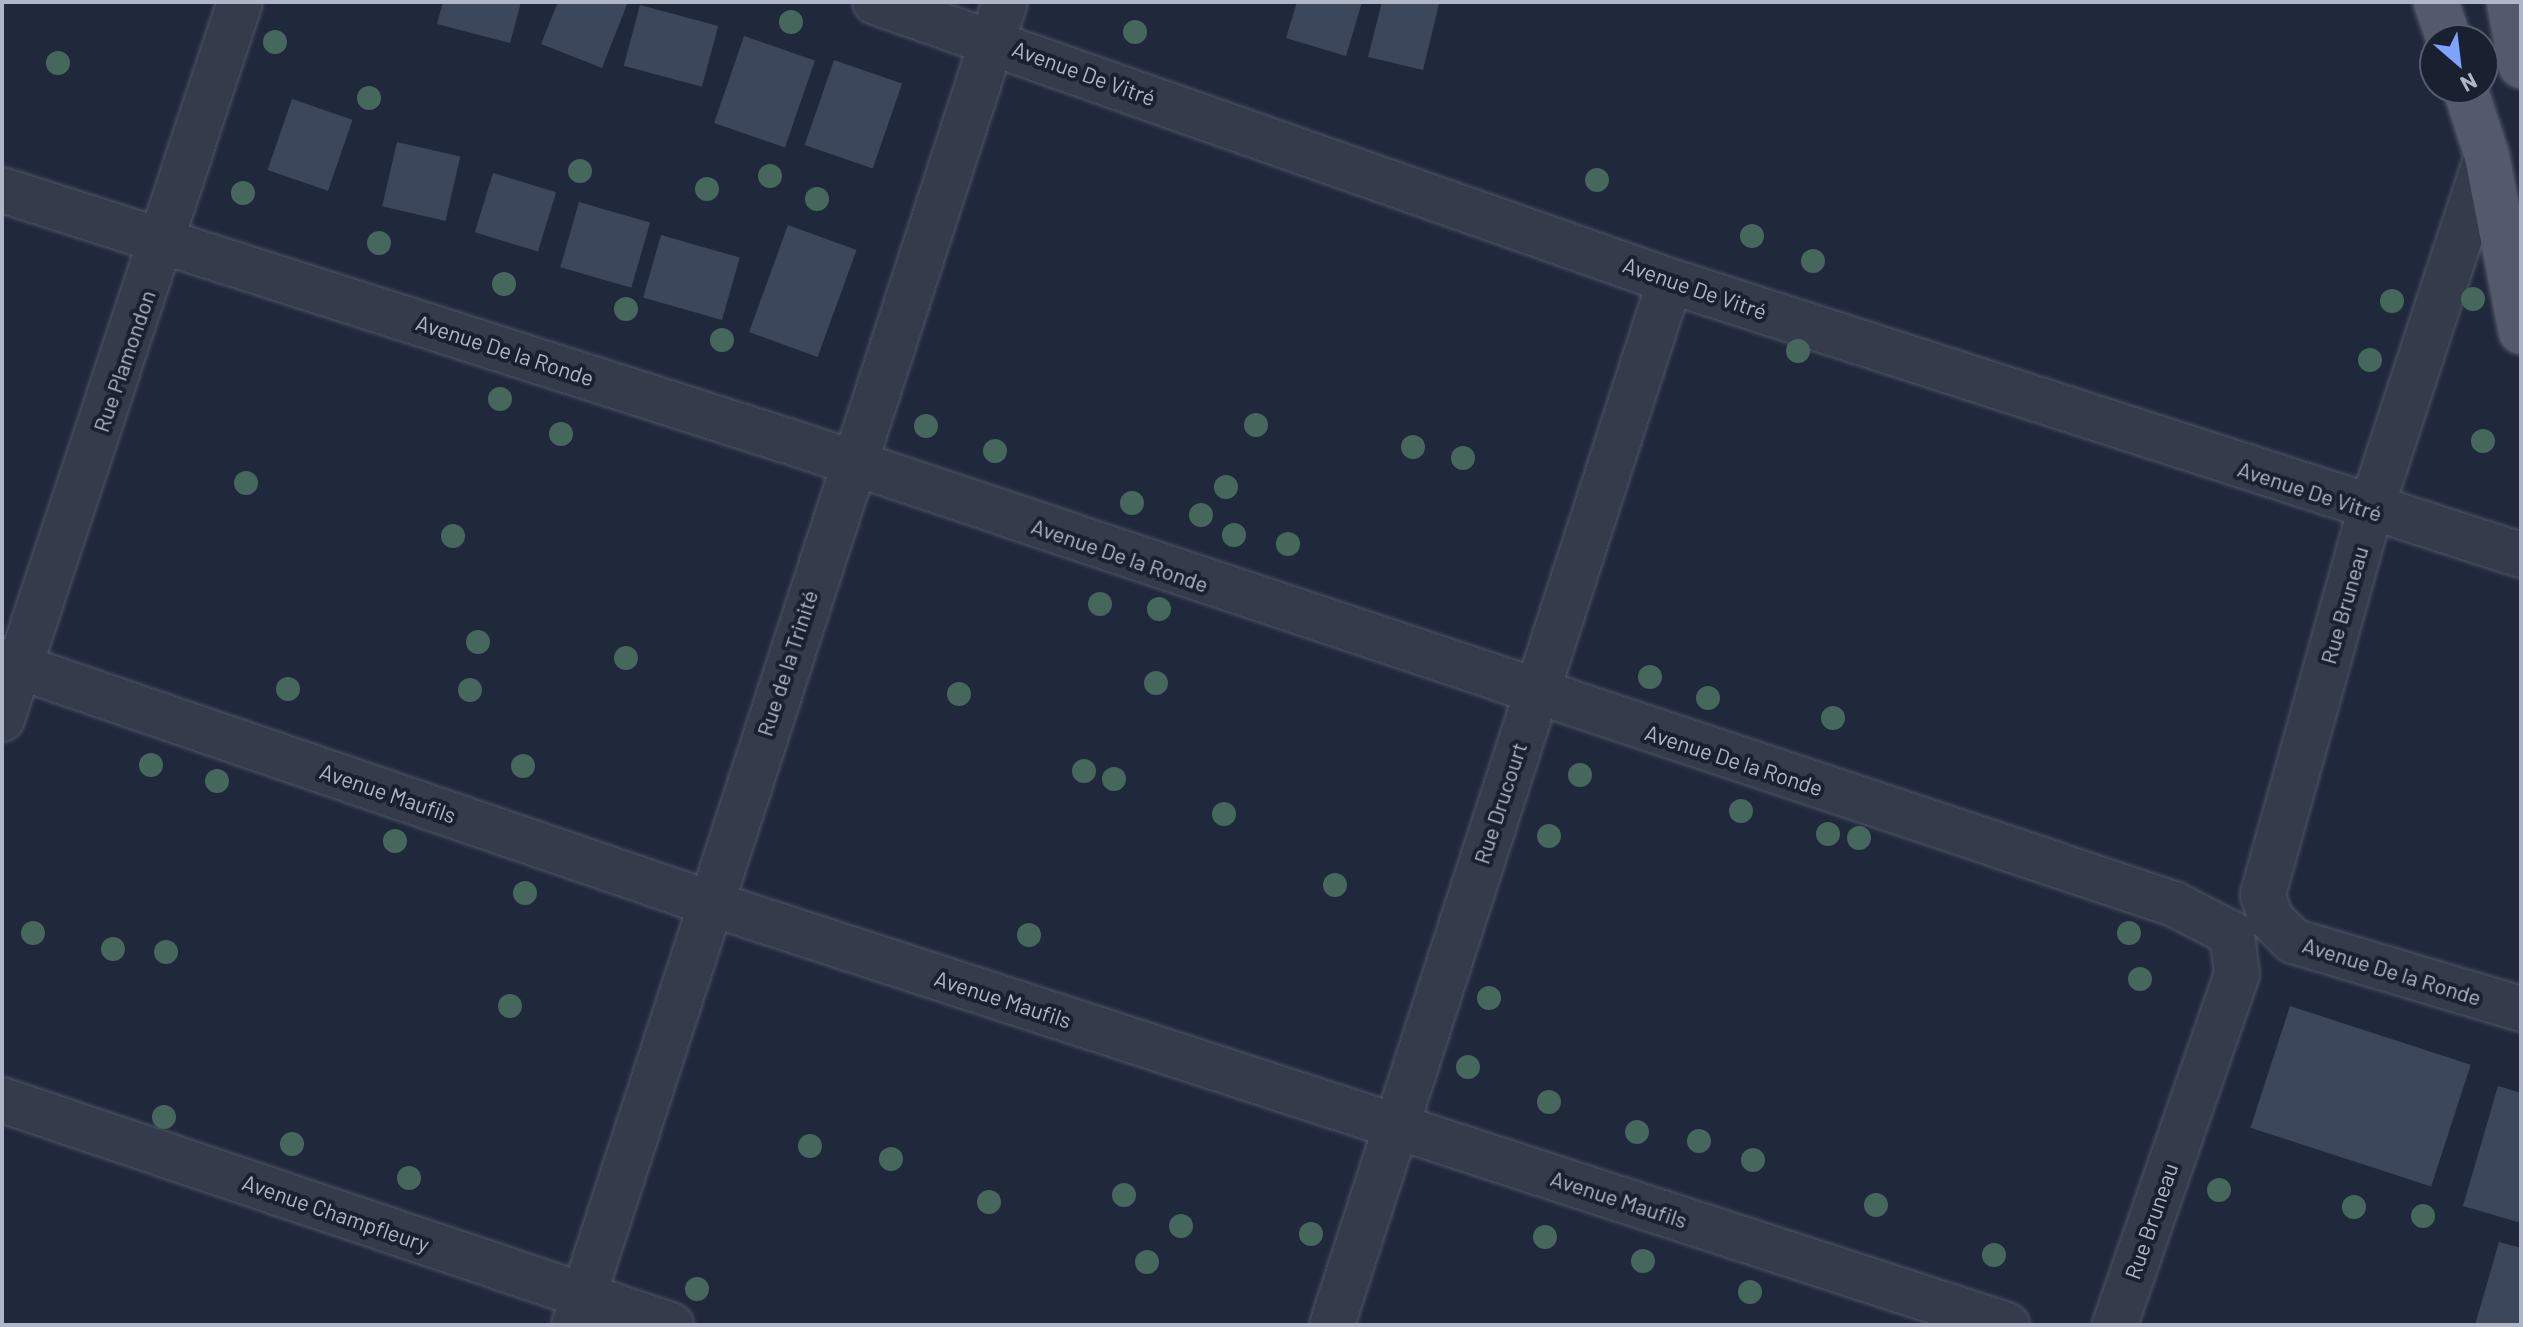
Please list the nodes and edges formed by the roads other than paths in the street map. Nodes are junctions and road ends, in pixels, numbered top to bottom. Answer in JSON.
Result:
{"nodes":[{"id":1,"x":240,"y":2,"type":"edge"},
{"id":2,"x":875,"y":2,"type":"edge"},
{"id":3,"x":2436,"y":2,"type":"edge"},
{"id":4,"x":2509,"y":2,"type":"edge"},
{"id":5,"x":999,"y":21,"type":"edge"},
{"id":6,"x":2444,"y":24,"type":"edge"},
{"id":7,"x":2521,"y":66,"type":"edge"},
{"id":8,"x":2470,"y":104,"type":"edge"},
{"id":9,"x":2487,"y":156,"type":"junction"},
{"id":10,"x":2,"y":190,"type":"edge"},
{"id":11,"x":164,"y":241,"type":"junction"},
{"id":12,"x":1670,"y":281,"type":"junction"},
{"id":13,"x":2521,"y":332,"type":"edge"},
{"id":14,"x":851,"y":464,"type":"junction"},
{"id":15,"x":2370,"y":511,"type":"junction"},
{"id":16,"x":2521,"y":555,"type":"edge"},
{"id":17,"x":11,"y":664,"type":"edge"},
{"id":18,"x":1534,"y":695,"type":"junction"},
{"id":19,"x":2,"y":719,"type":"edge"},
{"id":20,"x":709,"y":903,"type":"junction"},
{"id":21,"x":2252,"y":926,"type":"junction"},
{"id":22,"x":2521,"y":1009,"type":"edge"},
{"id":23,"x":2,"y":1100,"type":"edge"},
{"id":24,"x":1397,"y":1127,"type":"junction"},
{"id":25,"x":578,"y":1311,"type":"edge"},
{"id":26,"x":671,"y":1325,"type":"edge"},
{"id":27,"x":1332,"y":1325,"type":"edge"},
{"id":28,"x":2007,"y":1325,"type":"edge"},
{"id":29,"x":2115,"y":1325,"type":"edge"}],
"edges":[{"from":1,"to":11,"type":"street","name":"Rue Plamondon"},
{"from":2,"to":5,"type":"street","name":"Avenue De Vitré"},
{"from":3,"to":6,"type":"main road"},
{"from":4,"to":7,"type":"main road"},
{"from":5,"to":12,"type":"street","name":"Avenue De Vitré"},
{"from":5,"to":14,"type":"street","name":"Rue de la Trinité"},
{"from":8,"to":9,"type":"main road"},
{"from":9,"to":13,"type":"main road"},
{"from":9,"to":15,"type":"street","name":"Rue Bruneau"},
{"from":10,"to":11,"type":"street","name":"Avenue De la Ronde"},
{"from":11,"to":14,"type":"street","name":"Avenue De la Ronde"},
{"from":11,"to":17,"type":"street","name":"Rue Plamondon"},
{"from":12,"to":15,"type":"street","name":"Avenue De Vitré"},
{"from":12,"to":18,"type":"street","name":"Rue Drucourt"},
{"from":14,"to":18,"type":"street","name":"Avenue De la Ronde"},
{"from":14,"to":20,"type":"street","name":"Rue de la Trinité"},
{"from":15,"to":16,"type":"street","name":"Avenue De Vitré"},
{"from":15,"to":21,"type":"street","name":"Rue Bruneau"},
{"from":17,"to":19,"type":"street","name":"Rue Plamondon"},
{"from":17,"to":20,"type":"street","name":"Avenue Maufils"},
{"from":18,"to":21,"type":"street","name":"Avenue De la Ronde"},
{"from":18,"to":24,"type":"street","name":"Rue Drucourt"},
{"from":20,"to":24,"type":"street","name":"Avenue Maufils"},
{"from":20,"to":25,"type":"street","name":"Rue de la Trinité"},
{"from":21,"to":22,"type":"street","name":"Avenue De la Ronde"},
{"from":21,"to":29,"type":"street","name":"Rue Bruneau"},
{"from":23,"to":25,"type":"street","name":"Avenue Champfleury"},
{"from":24,"to":27,"type":"street","name":"Rue Drucourt"},
{"from":24,"to":28,"type":"street","name":"Avenue Maufils"},
{"from":25,"to":26,"type":"street","name":"Avenue Champfleury"}]}
